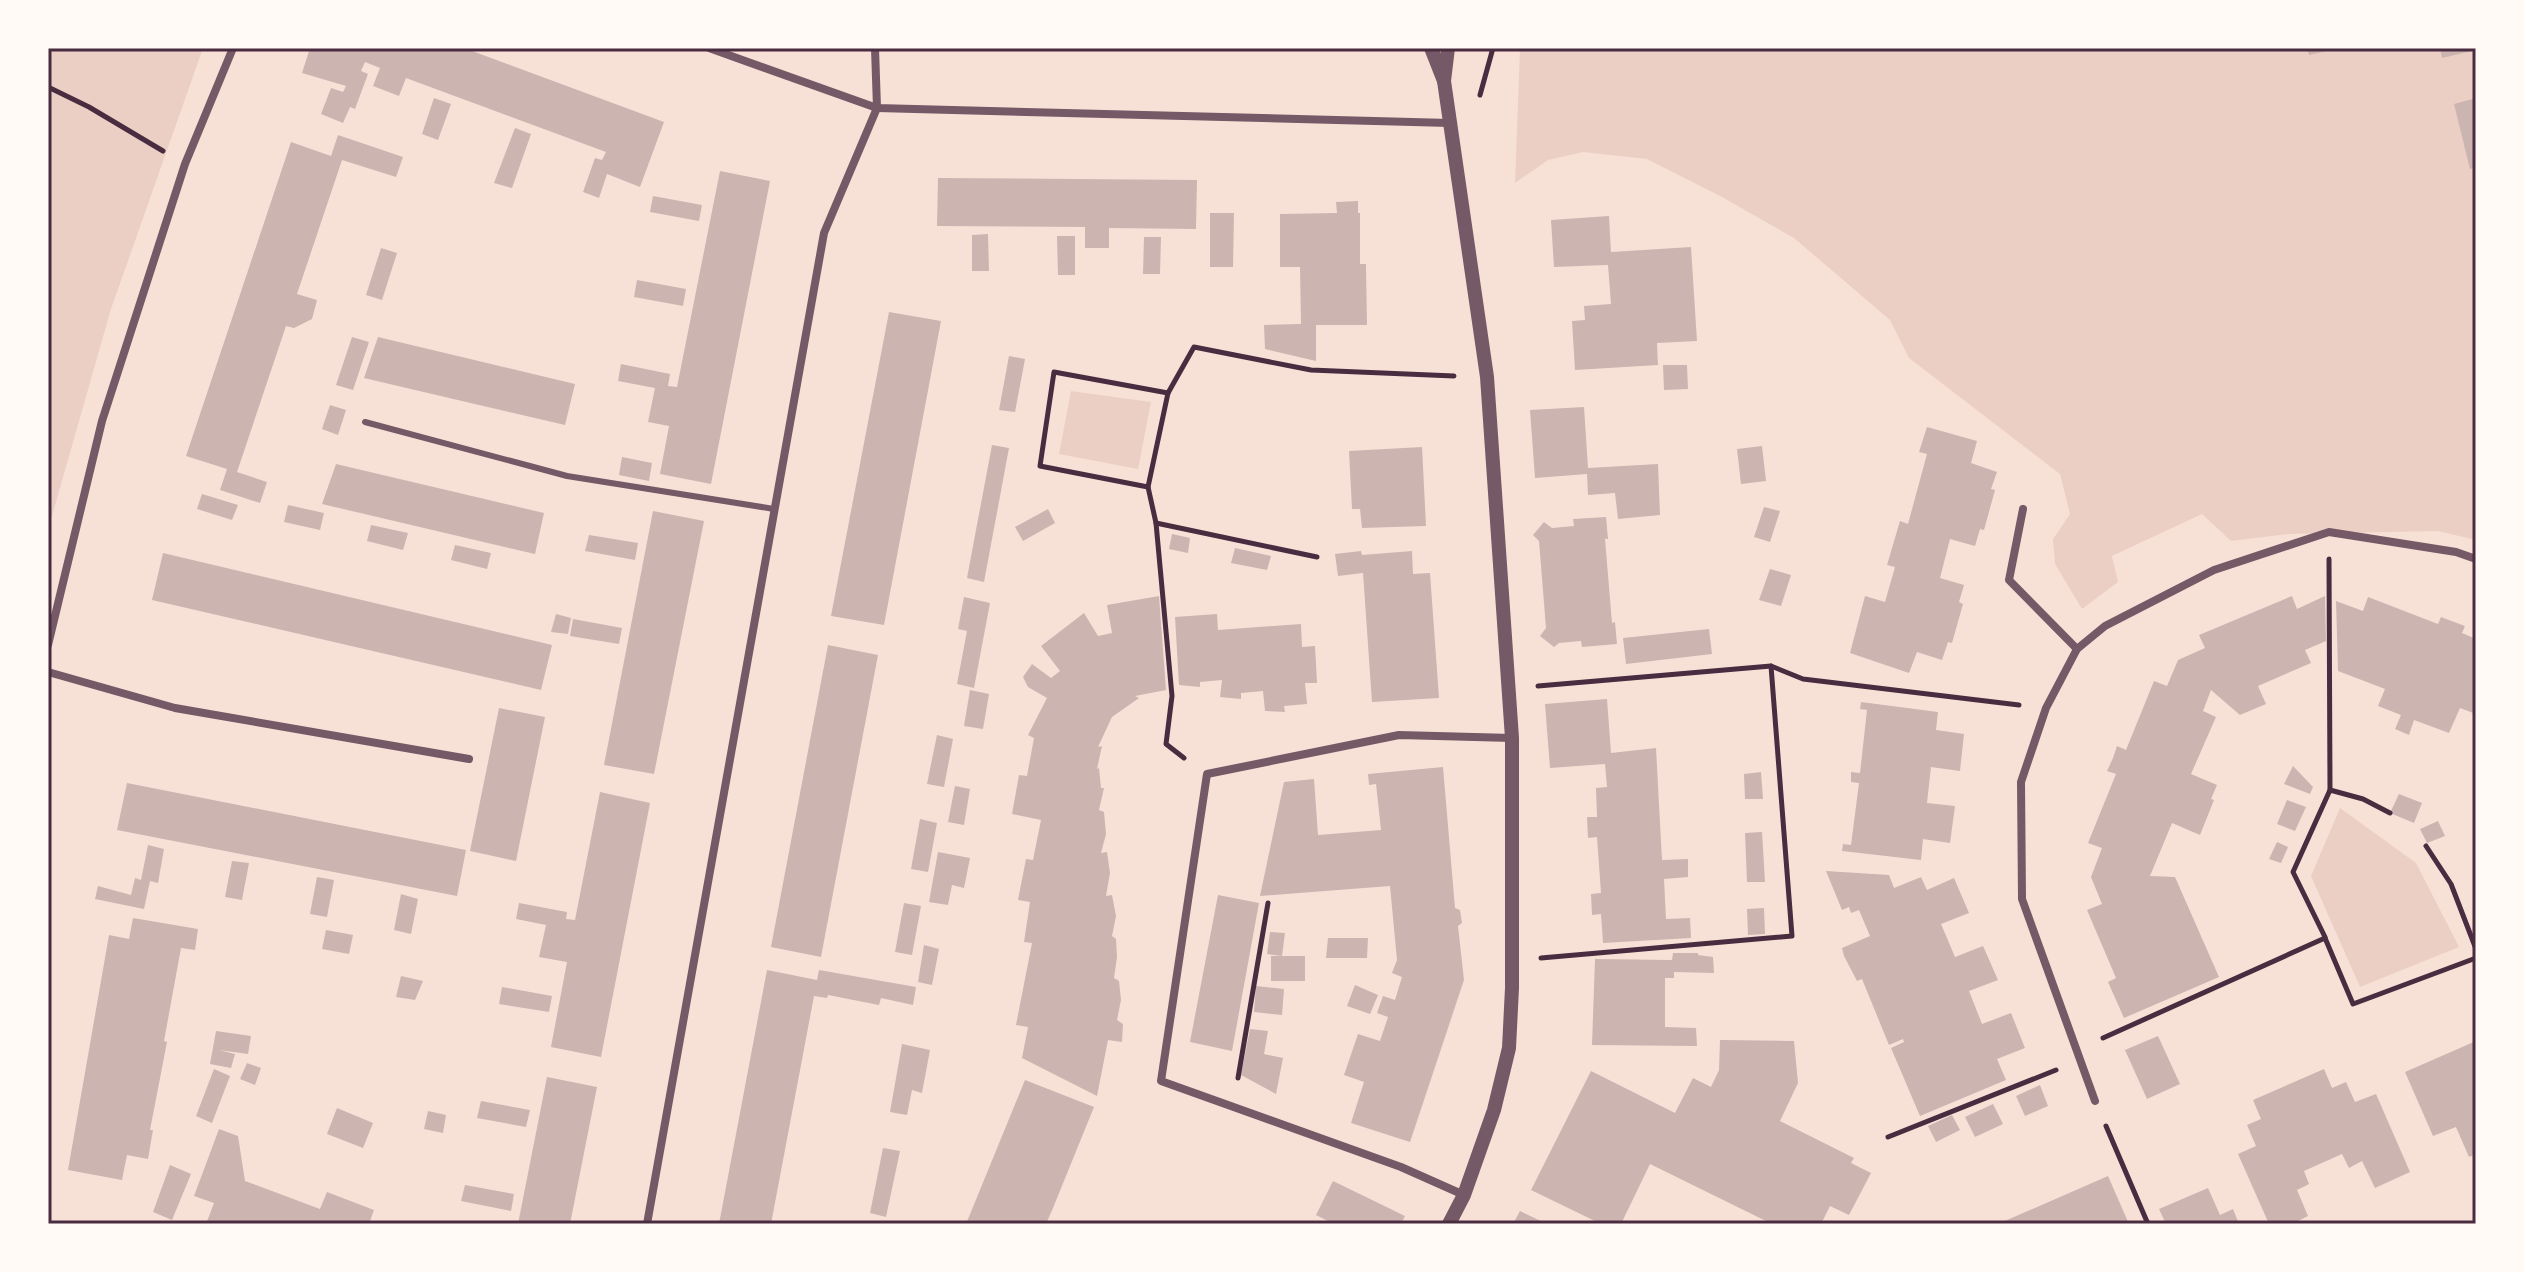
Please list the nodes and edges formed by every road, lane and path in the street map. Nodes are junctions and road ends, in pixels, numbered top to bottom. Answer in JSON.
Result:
{"nodes":[{"id":1,"x":233,"y":48,"type":"edge"},
{"id":2,"x":709,"y":48,"type":"edge"},
{"id":3,"x":875,"y":48,"type":"edge"},
{"id":4,"x":1431,"y":48,"type":"edge"},
{"id":5,"x":1448,"y":48,"type":"edge"},
{"id":6,"x":1444,"y":81,"type":"junction"},
{"id":7,"x":48,"y":87,"type":"edge"},
{"id":8,"x":877,"y":108,"type":"junction"},
{"id":9,"x":1450,"y":123,"type":"junction"},
{"id":10,"x":185,"y":164,"type":"junction"},
{"id":11,"x":1487,"y":377,"type":"junction"},
{"id":12,"x":1168,"y":393,"type":"junction"},
{"id":13,"x":365,"y":422,"type":"dead end"},
{"id":14,"x":1148,"y":487,"type":"junction"},
{"id":15,"x":774,"y":509,"type":"junction"},
{"id":16,"x":2023,"y":509,"type":"dead end"},
{"id":17,"x":1156,"y":523,"type":"junction"},
{"id":18,"x":2329,"y":532,"type":"junction"},
{"id":19,"x":1317,"y":557,"type":"dead end"},
{"id":20,"x":2476,"y":559,"type":"edge"},
{"id":21,"x":48,"y":645,"type":"edge"},
{"id":22,"x":2077,"y":649,"type":"junction"},
{"id":23,"x":1771,"y":666,"type":"junction"},
{"id":24,"x":48,"y":672,"type":"edge"},
{"id":25,"x":1509,"y":689,"type":"junction"},
{"id":26,"x":2046,"y":708,"type":"junction"},
{"id":27,"x":1512,"y":738,"type":"junction"},
{"id":28,"x":469,"y":759,"type":"dead end"},
{"id":29,"x":1207,"y":774,"type":"junction"},
{"id":30,"x":2330,"y":790,"type":"junction"},
{"id":31,"x":2390,"y":813,"type":"dead end"},
{"id":32,"x":2426,"y":846,"type":"dead end"},
{"id":33,"x":1268,"y":903,"type":"dead end"},
{"id":34,"x":2325,"y":938,"type":"junction"},
{"id":35,"x":2476,"y":949,"type":"edge"},
{"id":36,"x":2476,"y":958,"type":"edge"},
{"id":37,"x":1512,"y":961,"type":"junction"},
{"id":38,"x":2075,"y":1050,"type":"junction"},
{"id":39,"x":2079,"y":1061,"type":"junction"},
{"id":40,"x":2095,"y":1101,"type":"joint"},
{"id":41,"x":1233,"y":1107,"type":"junction"},
{"id":42,"x":1888,"y":1137,"type":"dead end"},
{"id":43,"x":1464,"y":1195,"type":"junction"},
{"id":44,"x":647,"y":1224,"type":"edge"},
{"id":45,"x":1449,"y":1224,"type":"edge"},
{"id":46,"x":2148,"y":1224,"type":"edge"}],
"edges":[{"from":1,"to":10,"type":"street"},
{"from":2,"to":8,"type":"street"},
{"from":3,"to":8,"type":"street"},
{"from":4,"to":6,"type":"street"},
{"from":5,"to":6,"type":"street"},
{"from":6,"to":9,"type":"street"},
{"from":7,"to":10,"type":"path"},
{"from":8,"to":9,"type":"street"},
{"from":8,"to":15,"type":"street"},
{"from":9,"to":11,"type":"street"},
{"from":10,"to":21,"type":"street"},
{"from":11,"to":12,"type":"path"},
{"from":11,"to":25,"type":"street"},
{"from":12,"to":14,"type":"path"},
{"from":12,"to":14,"type":"path"},
{"from":13,"to":15,"type":"lane"},
{"from":14,"to":17,"type":"path"},
{"from":15,"to":44,"type":"street"},
{"from":16,"to":22,"type":"street"},
{"from":17,"to":19,"type":"path"},
{"from":17,"to":29,"type":"path"},
{"from":18,"to":20,"type":"street"},
{"from":18,"to":22,"type":"street"},
{"from":18,"to":30,"type":"path"},
{"from":22,"to":26,"type":"street"},
{"from":23,"to":25,"type":"path"},
{"from":23,"to":26,"type":"path"},
{"from":23,"to":37,"type":"path"},
{"from":24,"to":28,"type":"street"},
{"from":25,"to":27,"type":"street"},
{"from":26,"to":38,"type":"street"},
{"from":27,"to":29,"type":"street"},
{"from":27,"to":37,"type":"street"},
{"from":29,"to":41,"type":"street"},
{"from":30,"to":31,"type":"path"},
{"from":30,"to":34,"type":"path"},
{"from":32,"to":35,"type":"path"},
{"from":33,"to":41,"type":"path"},
{"from":34,"to":36,"type":"path"},
{"from":34,"to":38,"type":"path"},
{"from":37,"to":43,"type":"street"},
{"from":38,"to":39,"type":"street"},
{"from":39,"to":40,"type":"street"},
{"from":39,"to":42,"type":"path"},
{"from":40,"to":46,"type":"path"},
{"from":41,"to":43,"type":"street"},
{"from":43,"to":45,"type":"street"}]}
